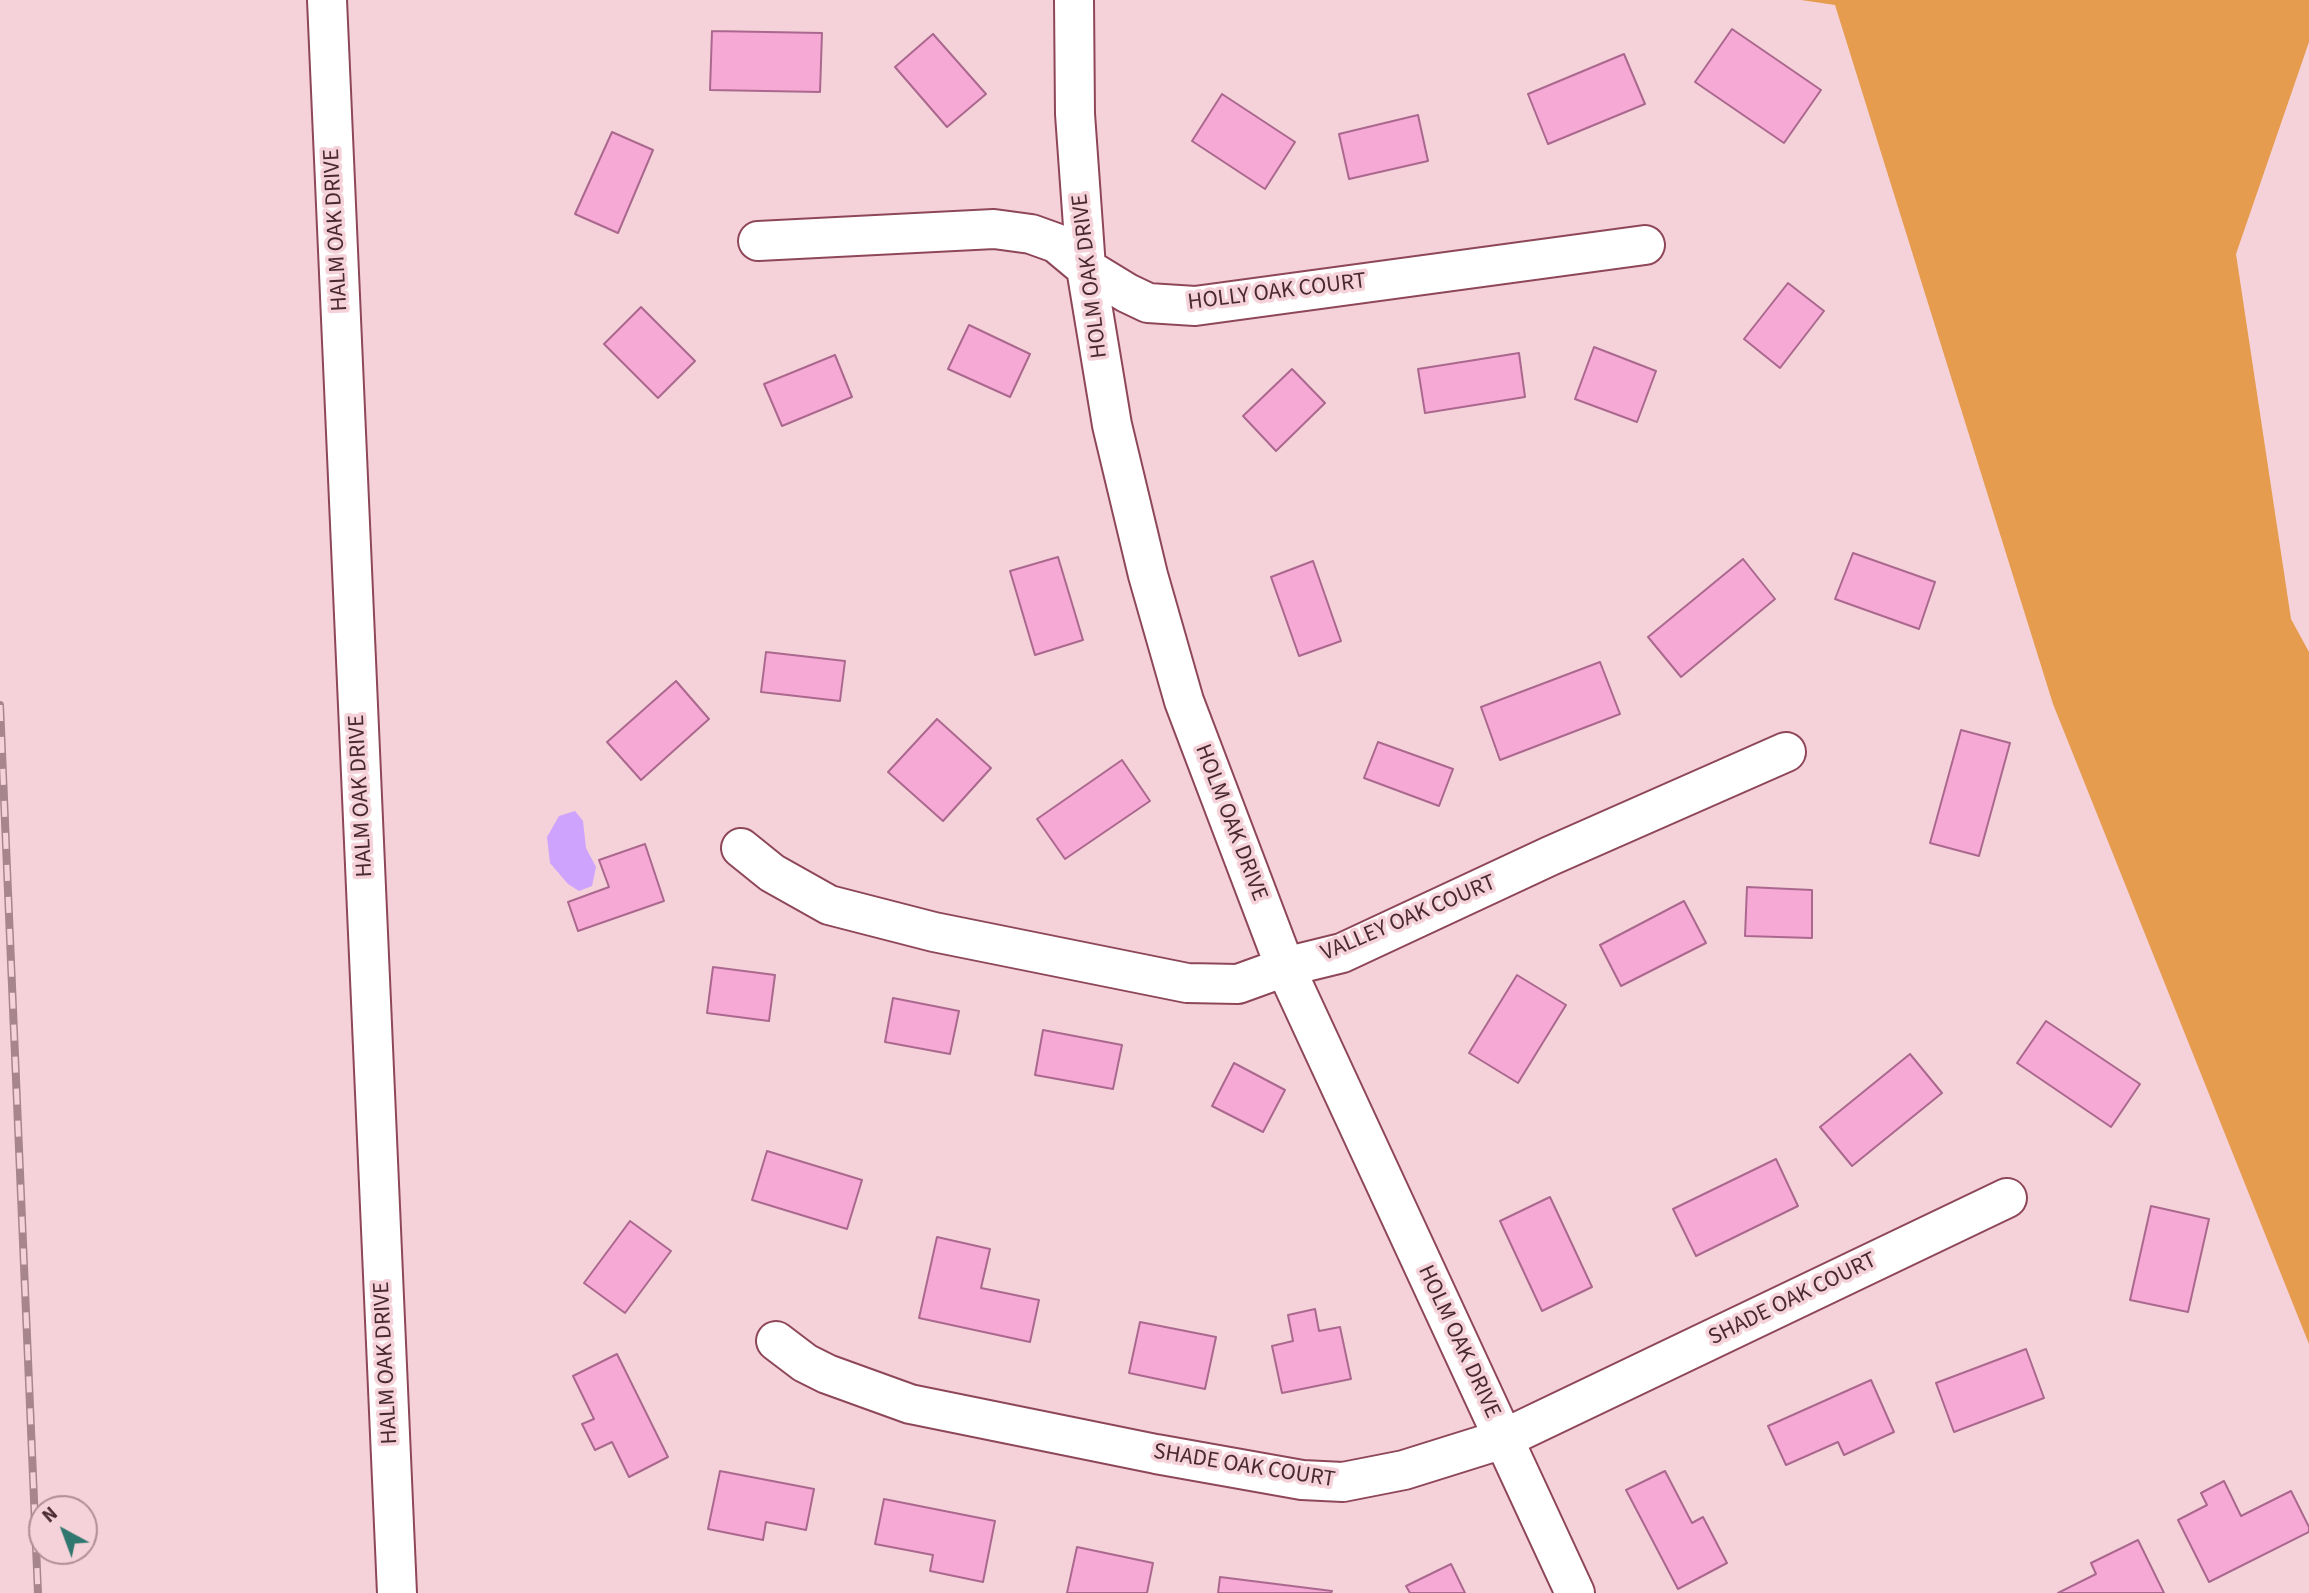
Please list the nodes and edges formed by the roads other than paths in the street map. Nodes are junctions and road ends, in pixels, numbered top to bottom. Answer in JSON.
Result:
{"nodes":[{"id":1,"x":327,"y":0,"type":"edge"},
{"id":2,"x":1074,"y":0,"type":"edge"},
{"id":3,"x":758,"y":241,"type":"dead end"},
{"id":4,"x":1645,"y":245,"type":"dead end"},
{"id":5,"x":1086,"y":268,"type":"junction"},
{"id":6,"x":1786,"y":752,"type":"dead end"},
{"id":7,"x":741,"y":848,"type":"dead end"},
{"id":8,"x":1285,"y":967,"type":"junction"},
{"id":9,"x":2007,"y":1198,"type":"dead end"},
{"id":10,"x":776,"y":1340,"type":"dead end"},
{"id":11,"x":1503,"y":1439,"type":"junction"},
{"id":12,"x":397,"y":1593,"type":"edge"},
{"id":13,"x":1575,"y":1593,"type":"edge"}],
"edges":[{"from":1,"to":12,"type":"street","name":"HALM OAK DRIVE"},
{"from":2,"to":5,"type":"street","name":"HOLM OAK DRIVE"},
{"from":3,"to":5,"type":"street","name":"HOLLY OAK COURT"},
{"from":4,"to":5,"type":"street","name":"HOLLY OAK COURT"},
{"from":5,"to":8,"type":"street","name":"HOLM OAK DRIVE"},
{"from":6,"to":8,"type":"street","name":"VALLEY OAK COURT"},
{"from":7,"to":8,"type":"street","name":"VALLEY OAK COURT"},
{"from":8,"to":11,"type":"street","name":"HOLM OAK DRIVE"},
{"from":9,"to":11,"type":"street","name":"SHADE OAK COURT"},
{"from":10,"to":11,"type":"street","name":"SHADE OAK COURT"},
{"from":11,"to":13,"type":"street","name":"HOLM OAK DRIVE"}]}
